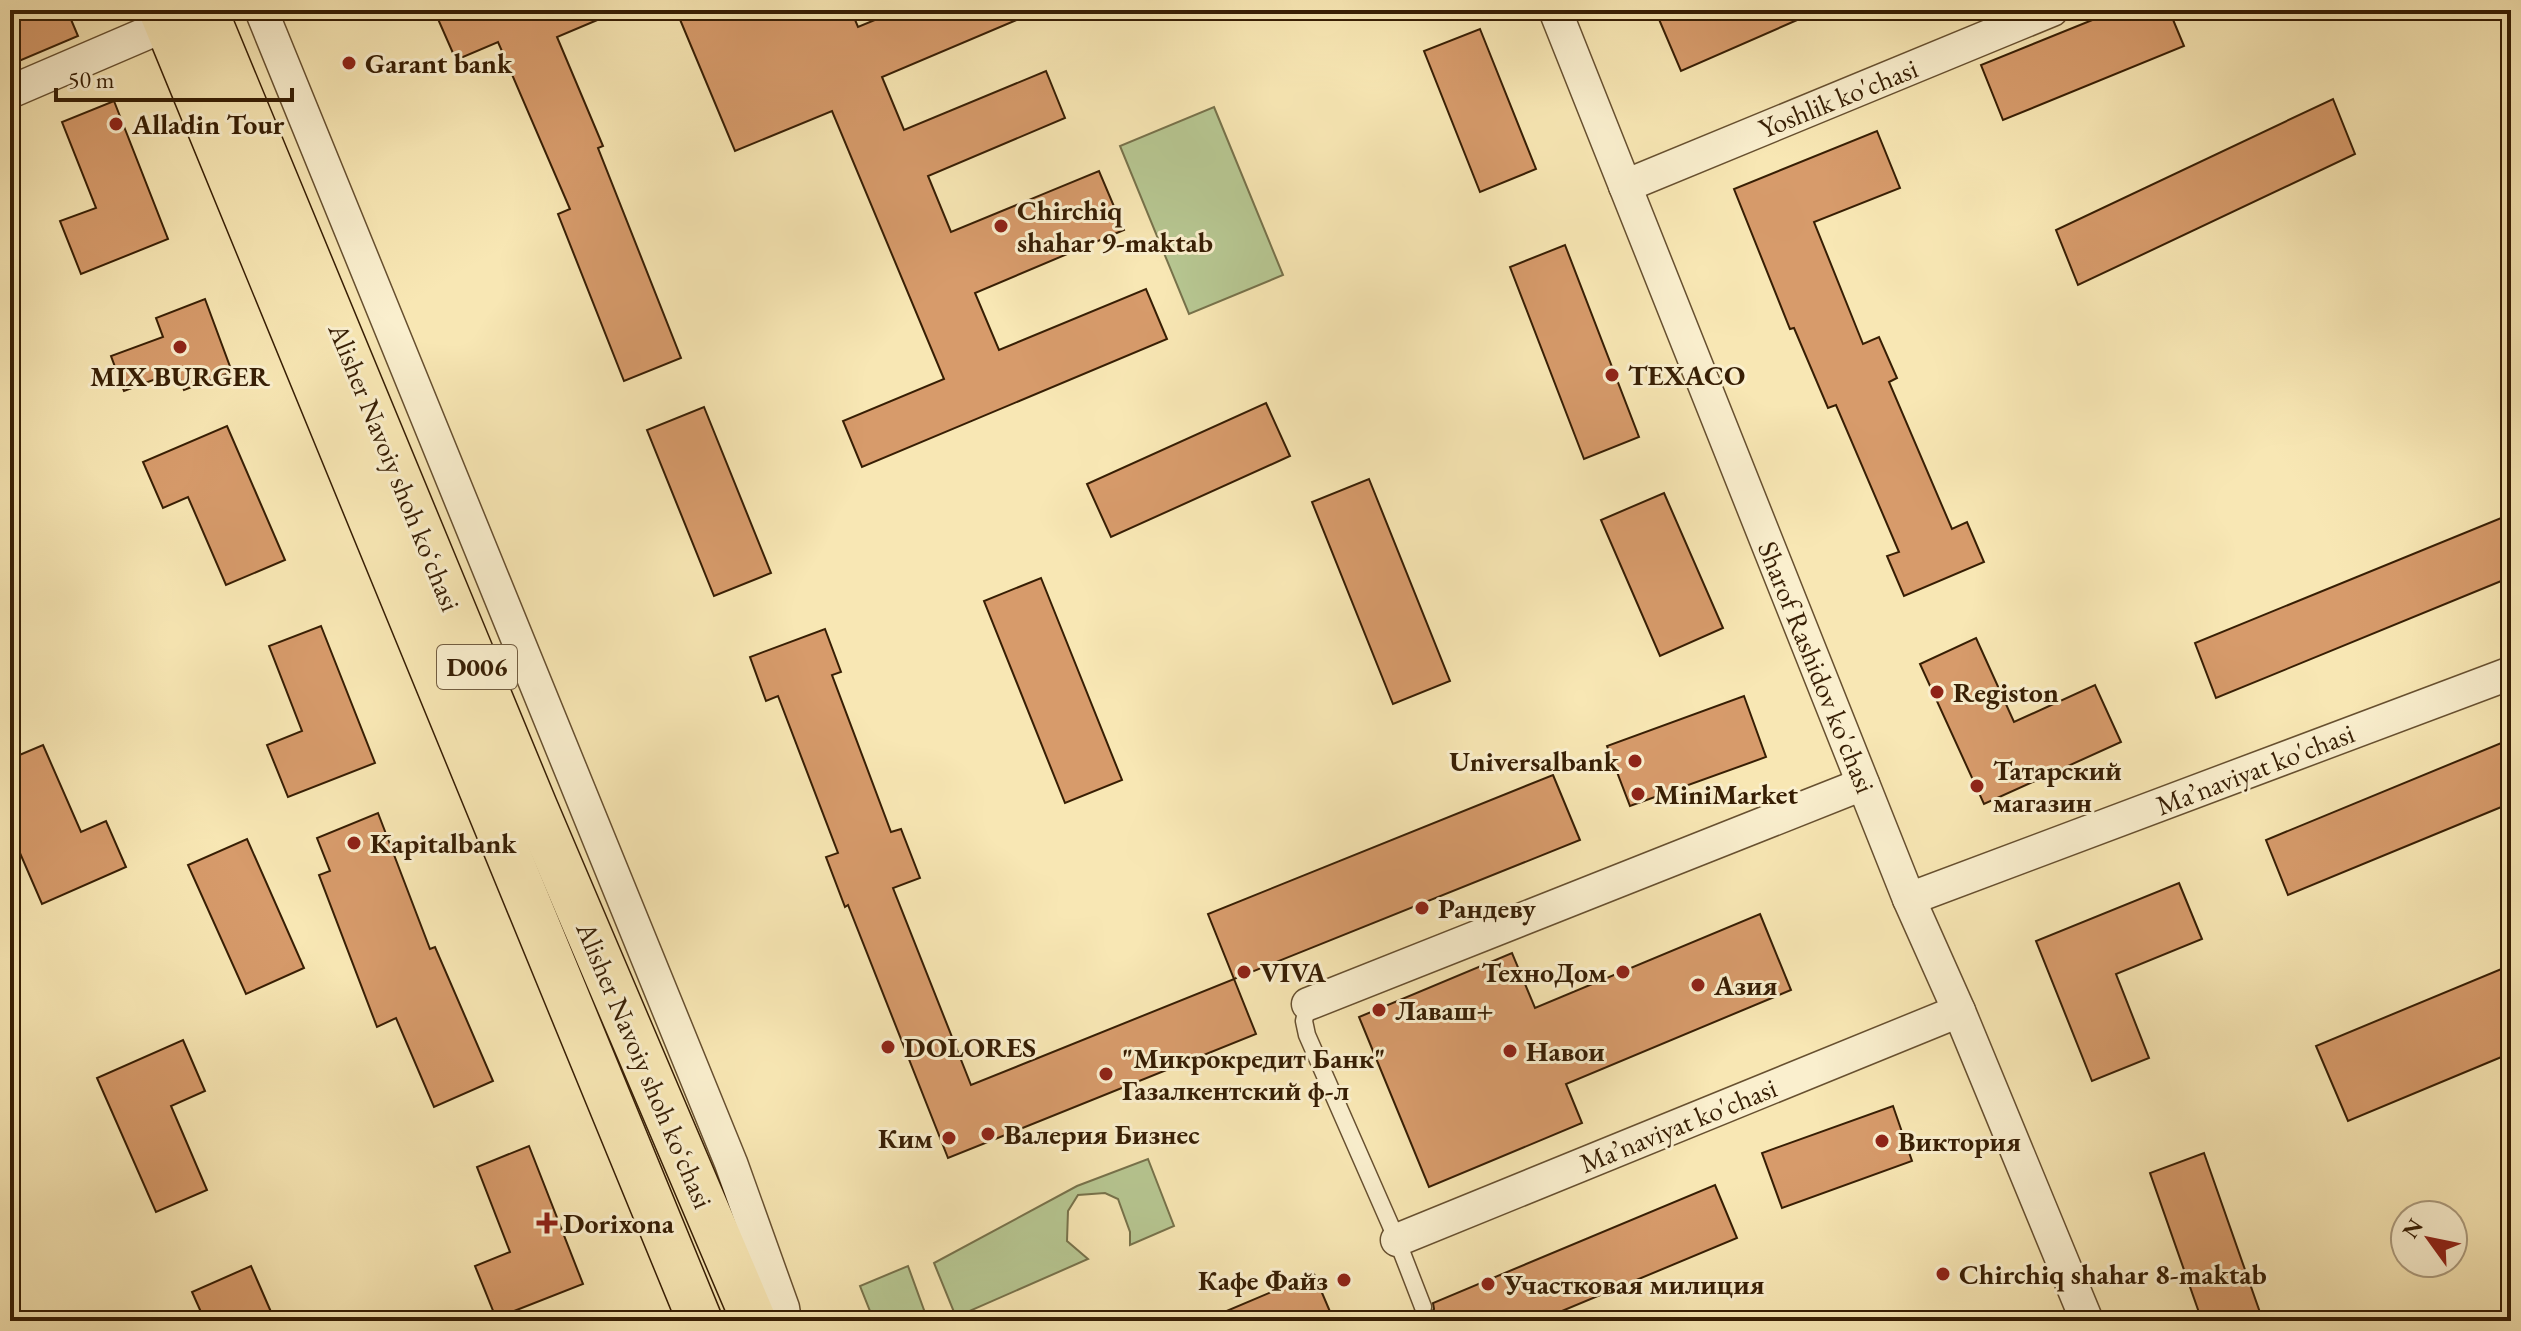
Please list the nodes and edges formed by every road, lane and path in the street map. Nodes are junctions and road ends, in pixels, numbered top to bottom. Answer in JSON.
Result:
{"nodes":[{"id":1,"x":261,"y":10,"type":"edge"},
{"id":2,"x":1555,"y":10,"type":"edge"},
{"id":3,"x":2052,"y":10,"type":"edge"},
{"id":4,"x":198,"y":15,"type":"edge"},
{"id":5,"x":10,"y":92,"type":"edge"},
{"id":6,"x":1625,"y":186,"type":"junction"},
{"id":7,"x":2511,"y":673,"type":"edge"},
{"id":8,"x":1863,"y":784,"type":"junction"},
{"id":9,"x":1909,"y":899,"type":"junction"},
{"id":10,"x":1308,"y":1004,"type":"joint"},
{"id":11,"x":1959,"y":1011,"type":"junction"},
{"id":12,"x":1397,"y":1240,"type":"junction"},
{"id":13,"x":1423,"y":1307,"type":"dead end"},
{"id":14,"x":700,"y":1321,"type":"edge"},
{"id":15,"x":754,"y":1321,"type":"edge"},
{"id":16,"x":785,"y":1321,"type":"edge"},
{"id":17,"x":2087,"y":1321,"type":"edge"}],
"edges":[{"from":1,"to":16,"type":"street","name":"Alisher Navoiy shoh koʻchasi"},
{"from":2,"to":6,"type":"street","name":"Sharof Rashidov ko'chasi"},
{"from":3,"to":6,"type":"street","name":"Yoshlik ko'chasi"},
{"from":4,"to":5,"type":"street"},
{"from":4,"to":14,"type":"main road","name":"Alisher Navoiy shoh koʻchasi","number":"D006"},
{"from":4,"to":15,"type":"main road","name":"Alisher Navoiy shoh koʻchasi","number":"D006"},
{"from":6,"to":8,"type":"street","name":"Sharof Rashidov ko'chasi"},
{"from":7,"to":9,"type":"street","name":"Ma’naviyat ko'chasi"},
{"from":8,"to":9,"type":"street","name":"Sharof Rashidov ko'chasi"},
{"from":8,"to":10,"type":"street"},
{"from":9,"to":11,"type":"street","name":"Sharof Rashidov ko'chasi"},
{"from":10,"to":12,"type":"lane"},
{"from":11,"to":12,"type":"street","name":"Ma’naviyat ko'chasi"},
{"from":11,"to":17,"type":"street","name":"Sharof Rashidov ko'chasi"},
{"from":12,"to":13,"type":"lane"}]}
